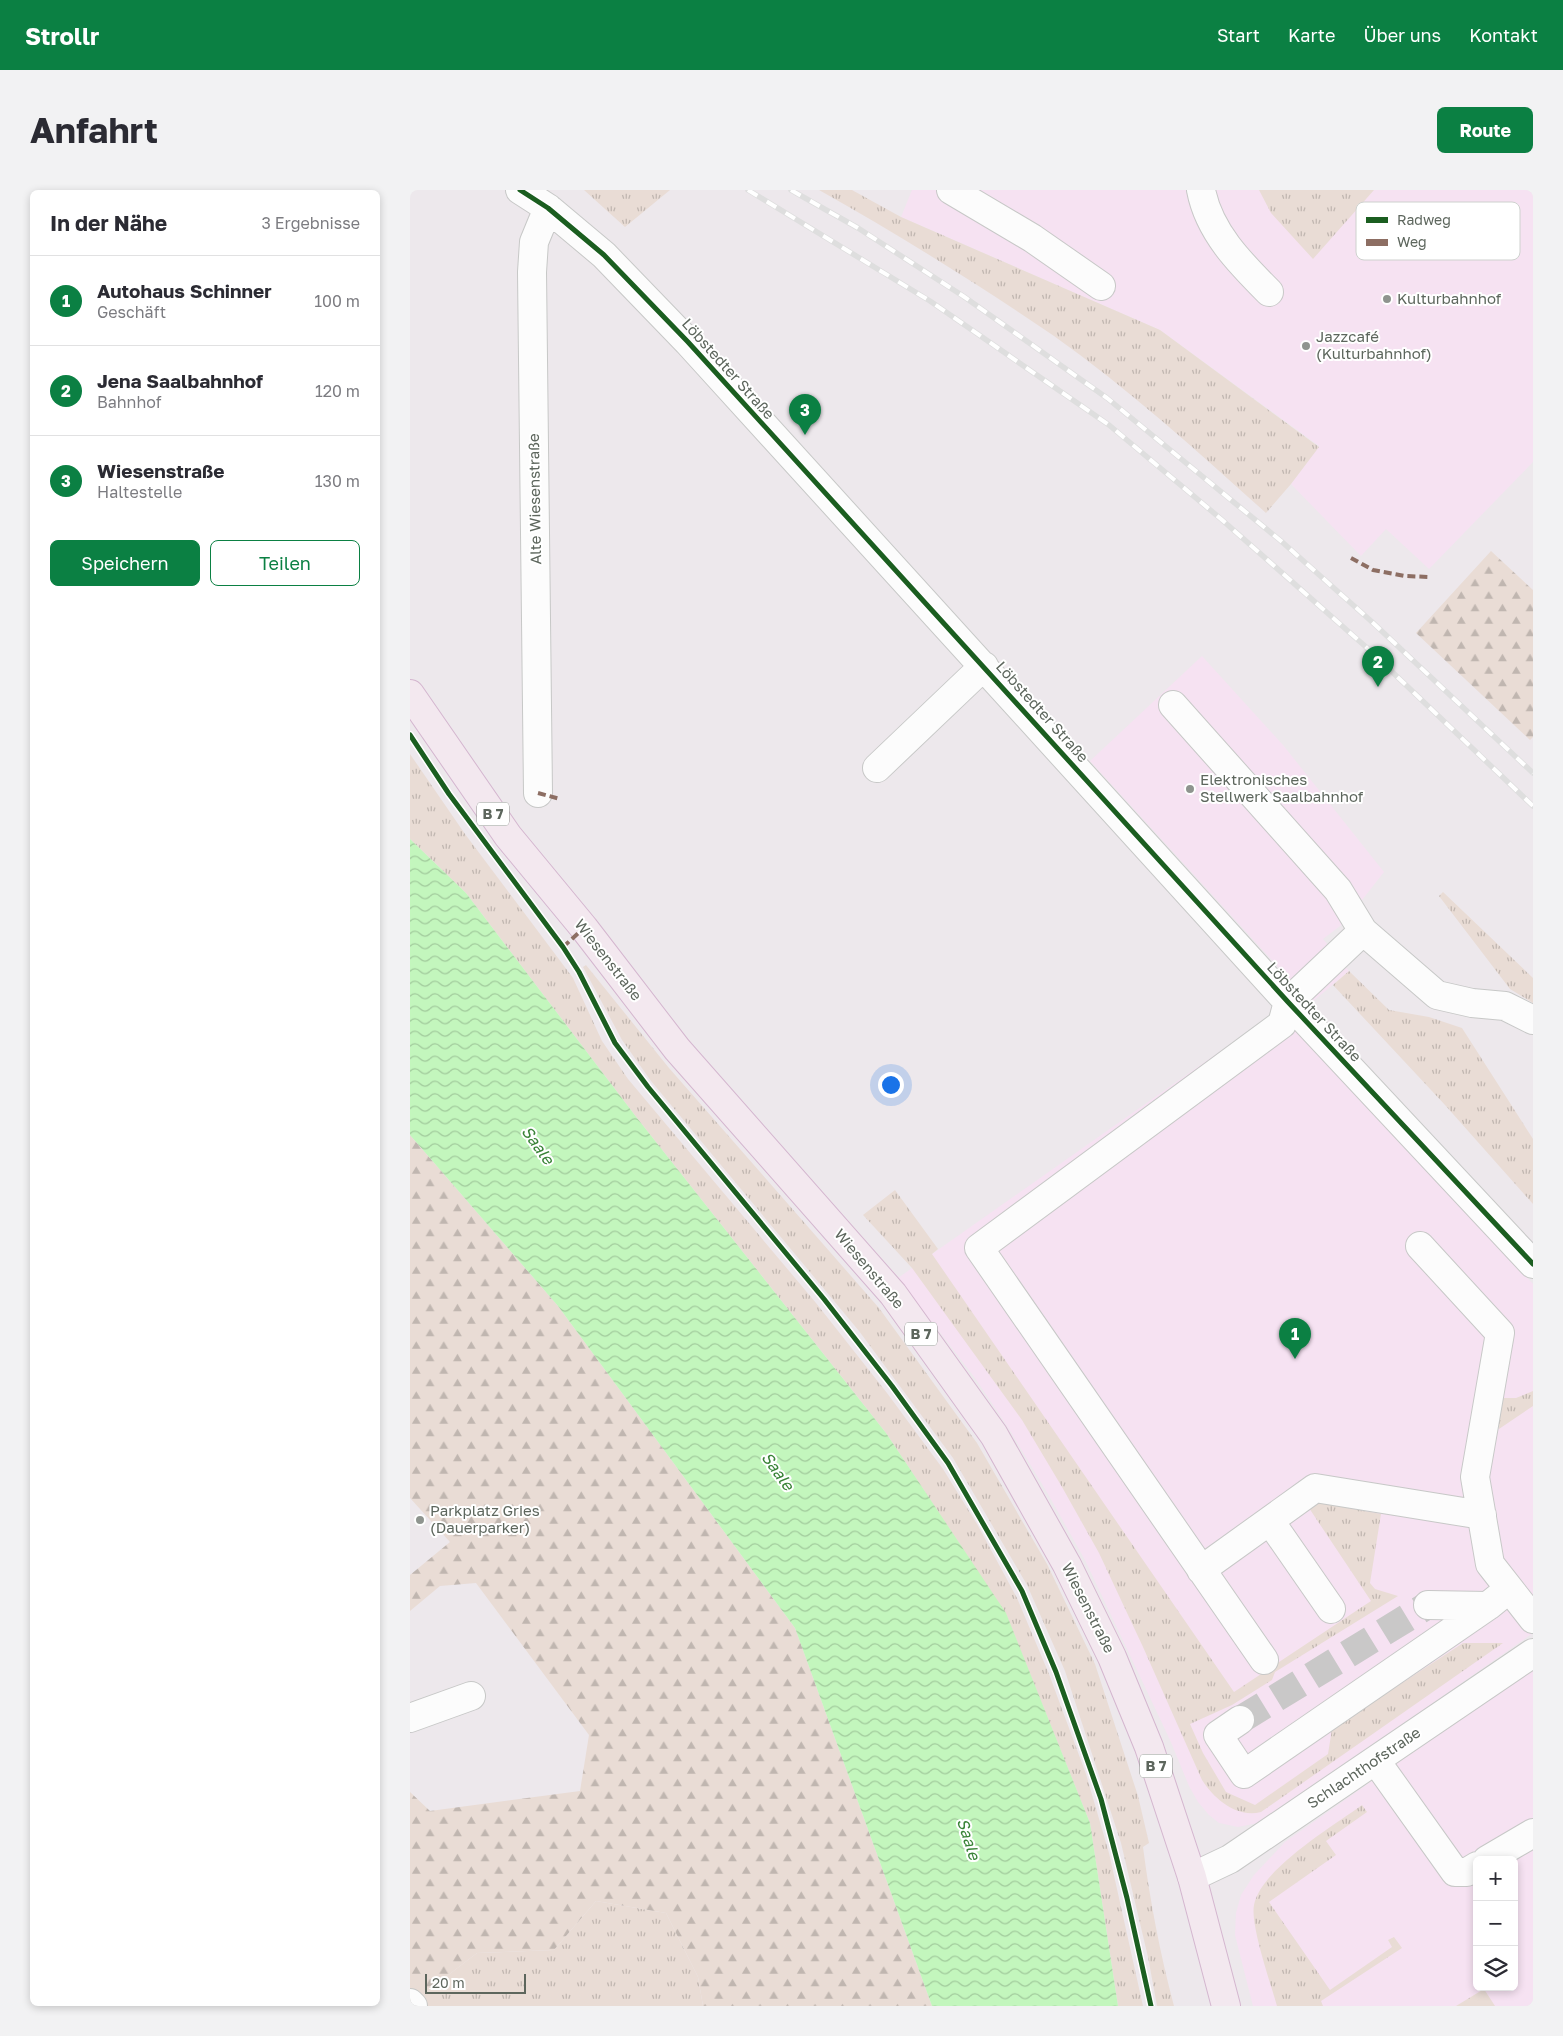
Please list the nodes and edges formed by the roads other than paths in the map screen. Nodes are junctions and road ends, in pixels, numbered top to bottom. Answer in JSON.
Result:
{"nodes":[{"id":1,"x":520,"y":190,"type":"edge"},
{"id":2,"x":951,"y":190,"type":"edge"},
{"id":3,"x":1201,"y":190,"type":"edge"},
{"id":4,"x":548,"y":208,"type":"junction"},
{"id":5,"x":1101,"y":286,"type":"dead end"},
{"id":6,"x":1269,"y":292,"type":"dead end"},
{"id":7,"x":984,"y":666,"type":"junction"},
{"id":8,"x":410,"y":694,"type":"edge"},
{"id":9,"x":1173,"y":705,"type":"dead end"},
{"id":10,"x":877,"y":768,"type":"dead end"},
{"id":11,"x":538,"y":793,"type":"dead end"},
{"id":12,"x":1363,"y":931,"type":"junction"},
{"id":13,"x":1288,"y":1002,"type":"junction"},
{"id":14,"x":1533,"y":1020,"type":"edge"},
{"id":15,"x":1420,"y":1246,"type":"dead end"},
{"id":16,"x":1533,"y":1264,"type":"edge"},
{"id":17,"x":1482,"y":1515,"type":"junction"},
{"id":18,"x":1270,"y":1521,"type":"junction"},
{"id":19,"x":1200,"y":1570,"type":"junction"},
{"id":20,"x":1509,"y":1590,"type":"junction"},
{"id":21,"x":1428,"y":1605,"type":"tunnel mouth"},
{"id":22,"x":1488,"y":1606,"type":"junction"},
{"id":23,"x":1331,"y":1609,"type":"dead end"},
{"id":24,"x":1533,"y":1620,"type":"edge"},
{"id":25,"x":1533,"y":1653,"type":"edge"},
{"id":26,"x":1264,"y":1660,"type":"dead end"},
{"id":27,"x":471,"y":1696,"type":"dead end"},
{"id":28,"x":410,"y":1718,"type":"edge"},
{"id":29,"x":1240,"y":1720,"type":"tunnel mouth"},
{"id":30,"x":1376,"y":1761,"type":"junction"},
{"id":31,"x":1533,"y":1833,"type":"edge"},
{"id":32,"x":1494,"y":1856,"type":"edge"},
{"id":33,"x":1473,"y":1868,"type":"edge"},
{"id":34,"x":1192,"y":1877,"type":"junction"},
{"id":35,"x":410,"y":2003,"type":"edge"},
{"id":36,"x":413,"y":2006,"type":"edge"},
{"id":37,"x":1226,"y":2006,"type":"edge"}],
"edges":[{"from":1,"to":4,"type":"street","name":"Löbstedter Straße"},
{"from":2,"to":5,"type":"street"},
{"from":3,"to":6,"type":"street"},
{"from":4,"to":7,"type":"street","name":"Löbstedter Straße"},
{"from":4,"to":11,"type":"street","name":"Alte Wiesenstraße"},
{"from":7,"to":10,"type":"street"},
{"from":7,"to":13,"type":"street","name":"Löbstedter Straße"},
{"from":8,"to":34,"type":"main road","name":"Wiesenstraße","number":"B 7"},
{"from":9,"to":12,"type":"street"},
{"from":12,"to":13,"type":"street"},
{"from":12,"to":14,"type":"street"},
{"from":13,"to":16,"type":"street","name":"Löbstedter Straße"},
{"from":13,"to":19,"type":"street"},
{"from":15,"to":17,"type":"street"},
{"from":17,"to":18,"type":"street"},
{"from":17,"to":20,"type":"street"},
{"from":18,"to":19,"type":"street"},
{"from":18,"to":23,"type":"street"},
{"from":19,"to":26,"type":"street"},
{"from":20,"to":22,"type":"street"},
{"from":20,"to":24,"type":"street"},
{"from":21,"to":22,"type":"street"},
{"from":22,"to":29,"type":"street"},
{"from":25,"to":30,"type":"street","name":"Schlachthofstraße"},
{"from":27,"to":28,"type":"street"},
{"from":30,"to":33,"type":"street"},
{"from":30,"to":34,"type":"street","name":"Schlachthofstraße"},
{"from":31,"to":32,"type":"street"},
{"from":34,"to":37,"type":"main road","name":"Wiesenstraße","number":"B 7"},
{"from":35,"to":36,"type":"street"}]}
